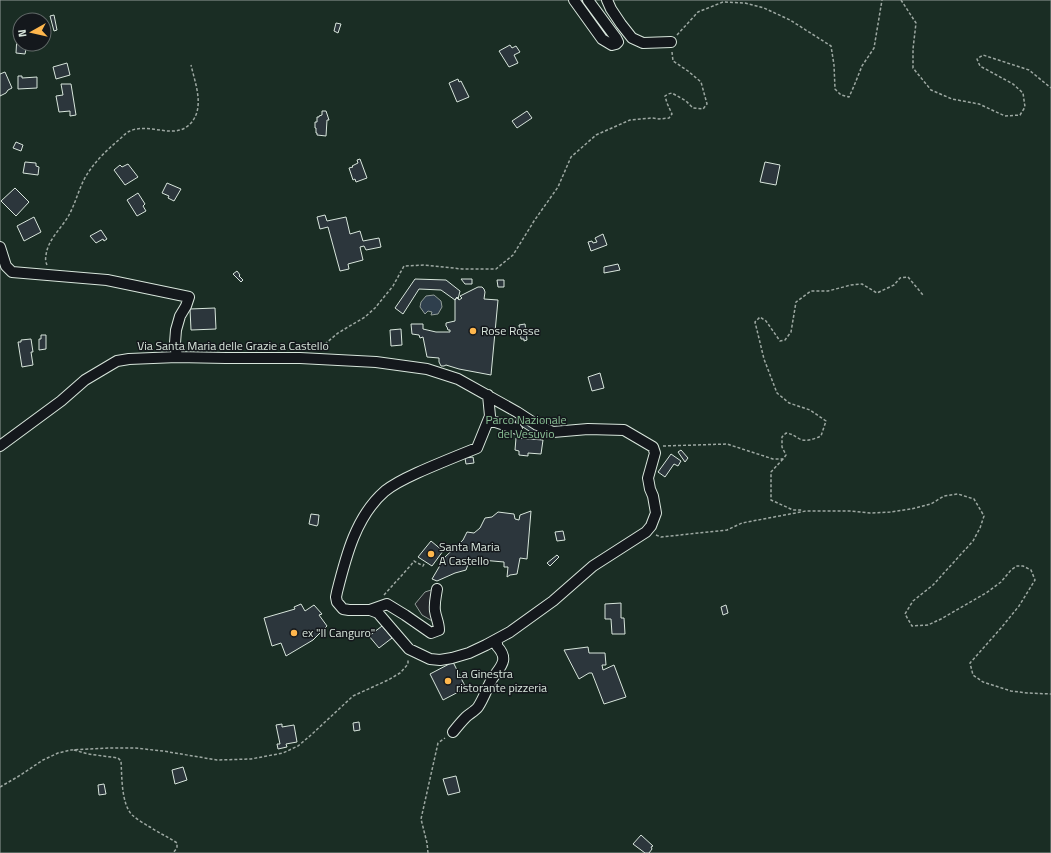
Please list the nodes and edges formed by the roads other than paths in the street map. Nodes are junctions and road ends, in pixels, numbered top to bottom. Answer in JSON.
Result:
{"nodes":[{"id":1,"x":574,"y":0,"type":"edge"},
{"id":2,"x":588,"y":0,"type":"edge"},
{"id":3,"x":607,"y":0,"type":"edge"},
{"id":4,"x":671,"y":42,"type":"road end"},
{"id":5,"x":0,"y":247,"type":"edge"},
{"id":6,"x":177,"y":357,"type":"junction"},
{"id":7,"x":488,"y":396,"type":"junction"},
{"id":8,"x":489,"y":420,"type":"junction"},
{"id":9,"x":517,"y":429,"type":"dead end"},
{"id":10,"x":0,"y":446,"type":"edge"},
{"id":11,"x":437,"y":589,"type":"dead end"},
{"id":12,"x":370,"y":610,"type":"junction"},
{"id":13,"x":497,"y":639,"type":"junction"},
{"id":14,"x":453,"y":732,"type":"road end"}],
"edges":[{"from":1,"to":2,"type":"street"},
{"from":3,"to":4,"type":"street"},
{"from":5,"to":6,"type":"street"},
{"from":6,"to":7,"type":"street","name":"Via Santa Maria delle Grazie a Castello"},
{"from":6,"to":10,"type":"street","name":"Via Santa Maria delle Grazie a Castello"},
{"from":7,"to":8,"type":"street"},
{"from":7,"to":13,"type":"street","name":"Via Santa Maria delle Grazie a Castello"},
{"from":8,"to":9,"type":"street"},
{"from":8,"to":12,"type":"street"},
{"from":11,"to":12,"type":"street"},
{"from":12,"to":13,"type":"street"},
{"from":13,"to":14,"type":"street"}]}
